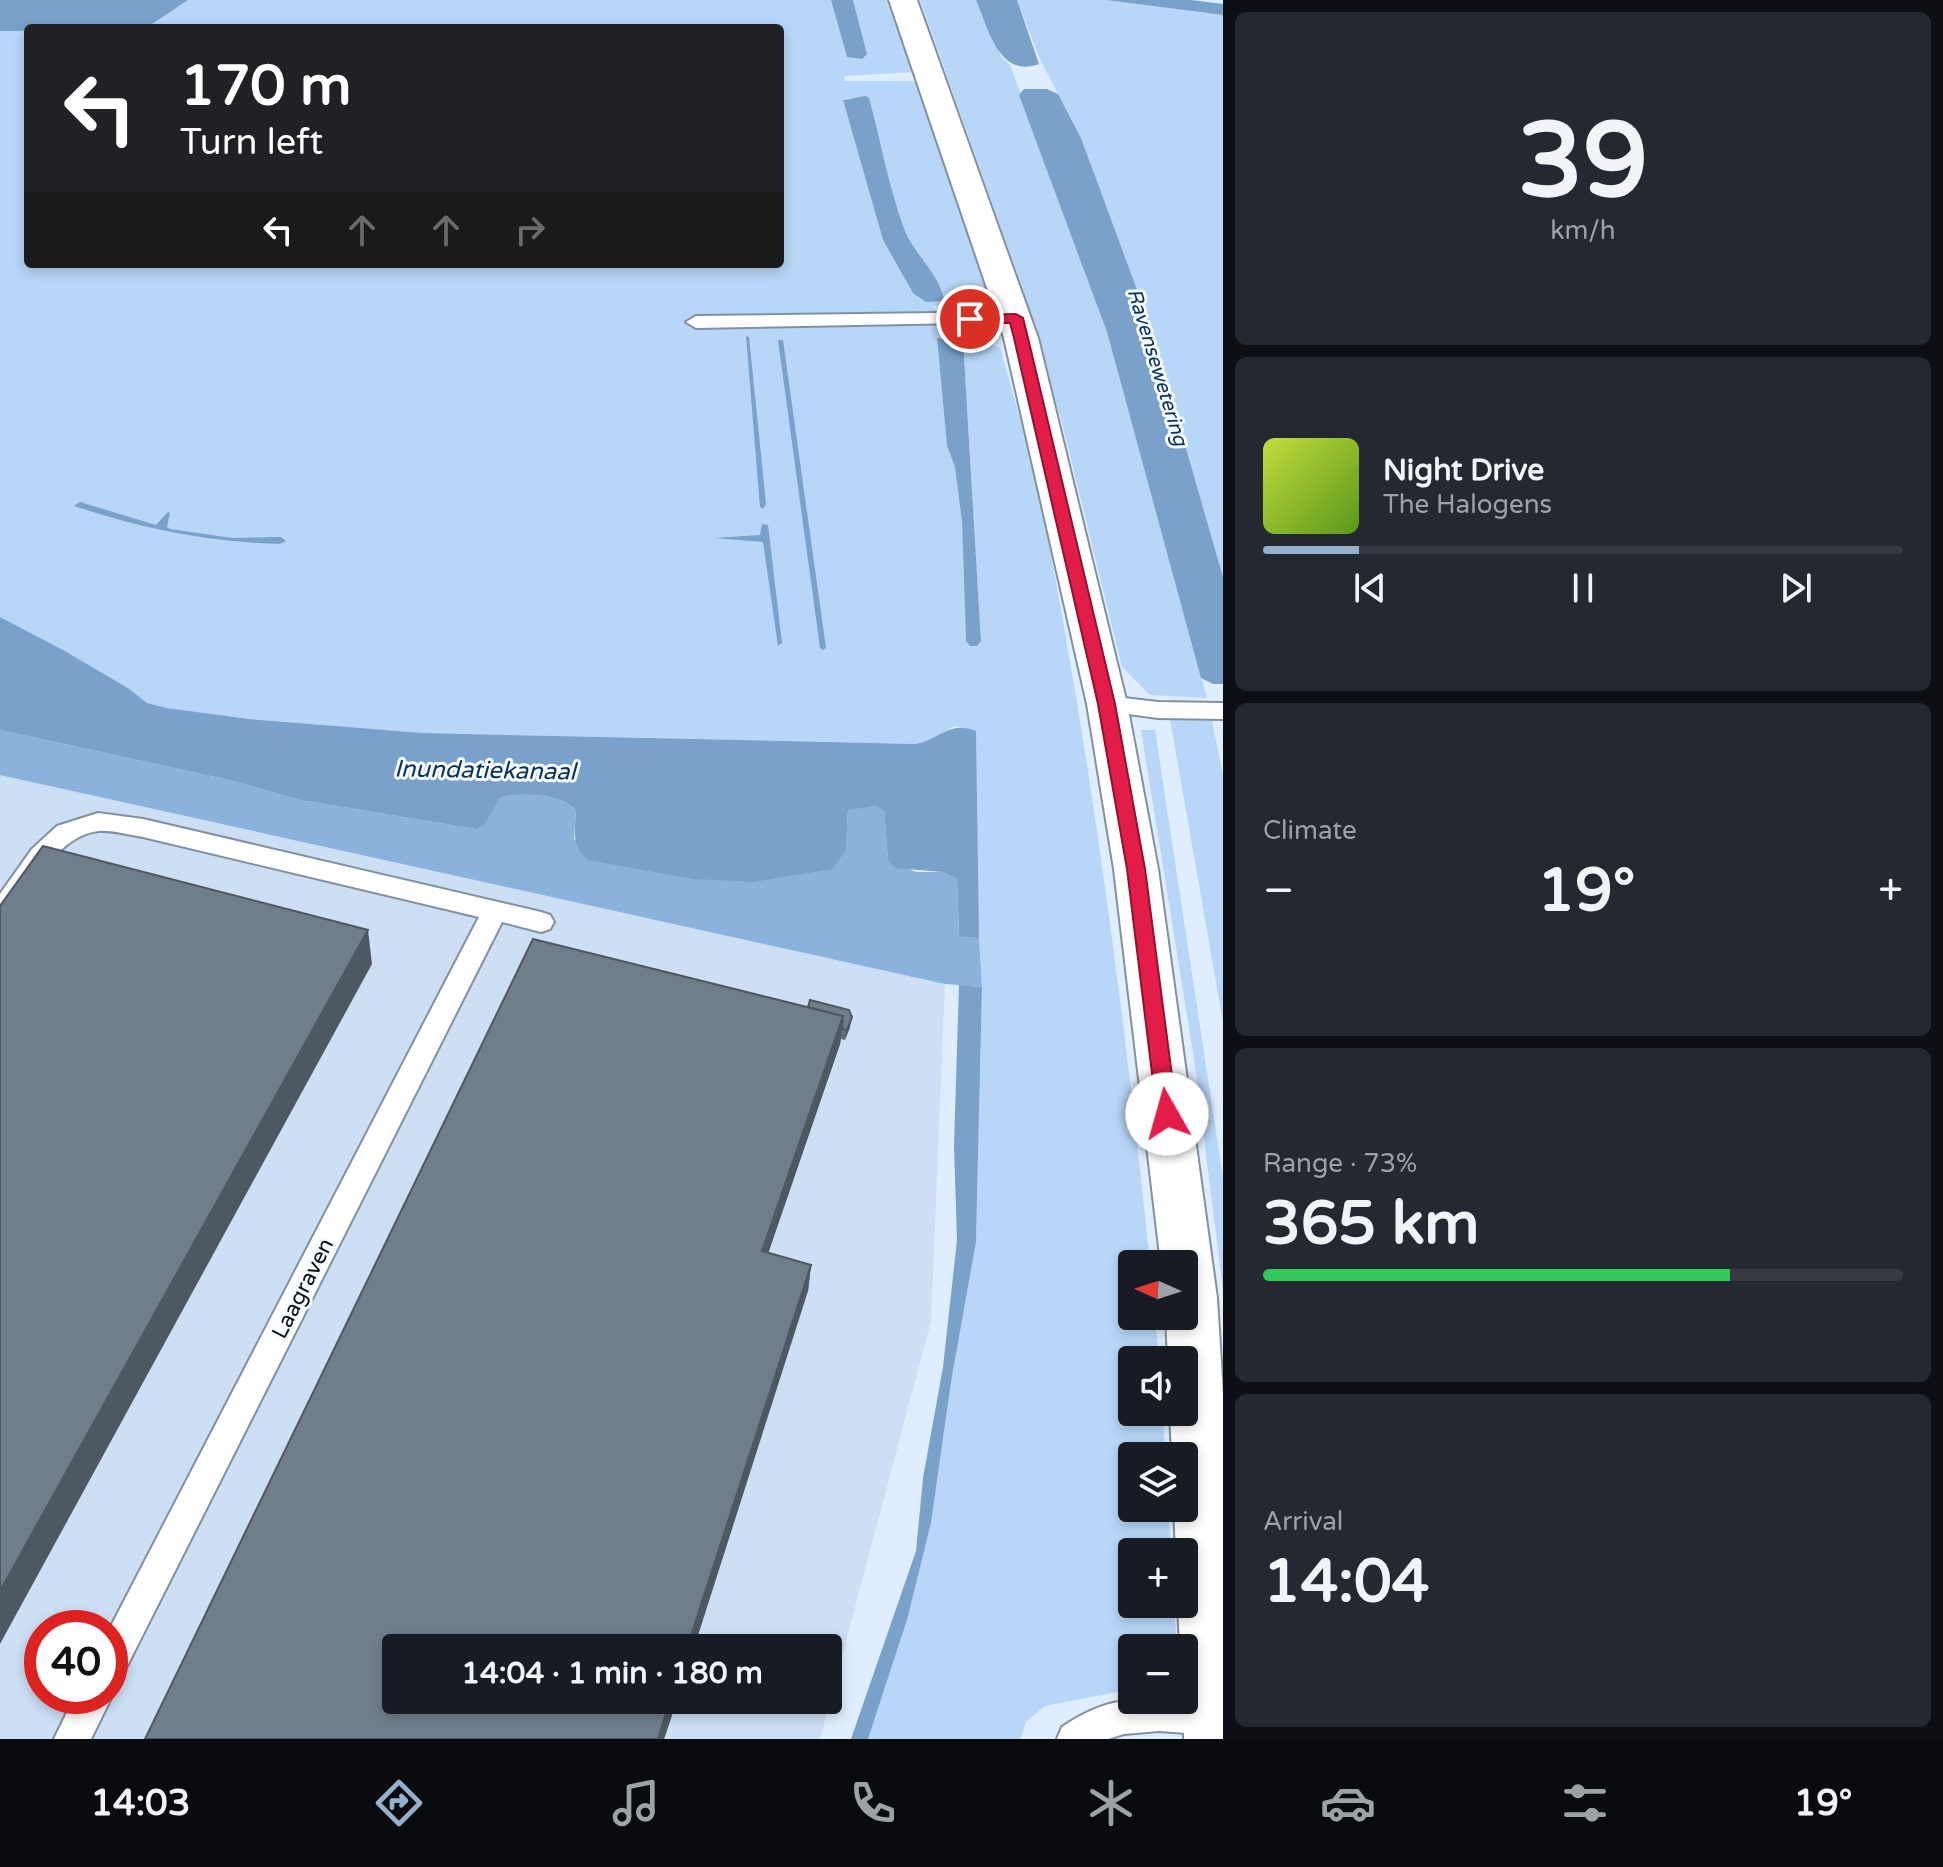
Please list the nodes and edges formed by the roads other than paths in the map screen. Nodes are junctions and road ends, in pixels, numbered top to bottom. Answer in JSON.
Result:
{"nodes":[{"id":1,"x":903,"y":0,"type":"edge"},
{"id":2,"x":1016,"y":318,"type":"junction"},
{"id":3,"x":696,"y":322,"type":"dead end"},
{"id":4,"x":1107,"y":704,"type":"junction"},
{"id":5,"x":1223,"y":711,"type":"edge"},
{"id":6,"x":495,"y":911,"type":"junction"},
{"id":7,"x":0,"y":914,"type":"edge"},
{"id":8,"x":541,"y":922,"type":"dead end"},
{"id":9,"x":128,"y":1629,"type":"edge"},
{"id":10,"x":85,"y":1714,"type":"edge"},
{"id":11,"x":1214,"y":1728,"type":"edge"},
{"id":12,"x":72,"y":1739,"type":"edge"},
{"id":13,"x":1075,"y":1739,"type":"edge"}],
"edges":[{"from":1,"to":2,"type":"street"},
{"from":2,"to":3,"type":"lane"},
{"from":2,"to":4,"type":"street"},
{"from":4,"to":5,"type":"lane"},
{"from":4,"to":11,"type":"street"},
{"from":6,"to":7,"type":"lane"},
{"from":6,"to":8,"type":"lane"},
{"from":6,"to":9,"type":"lane","name":"Laagraven"},
{"from":10,"to":12,"type":"lane"},
{"from":11,"to":13,"type":"lane"}]}
